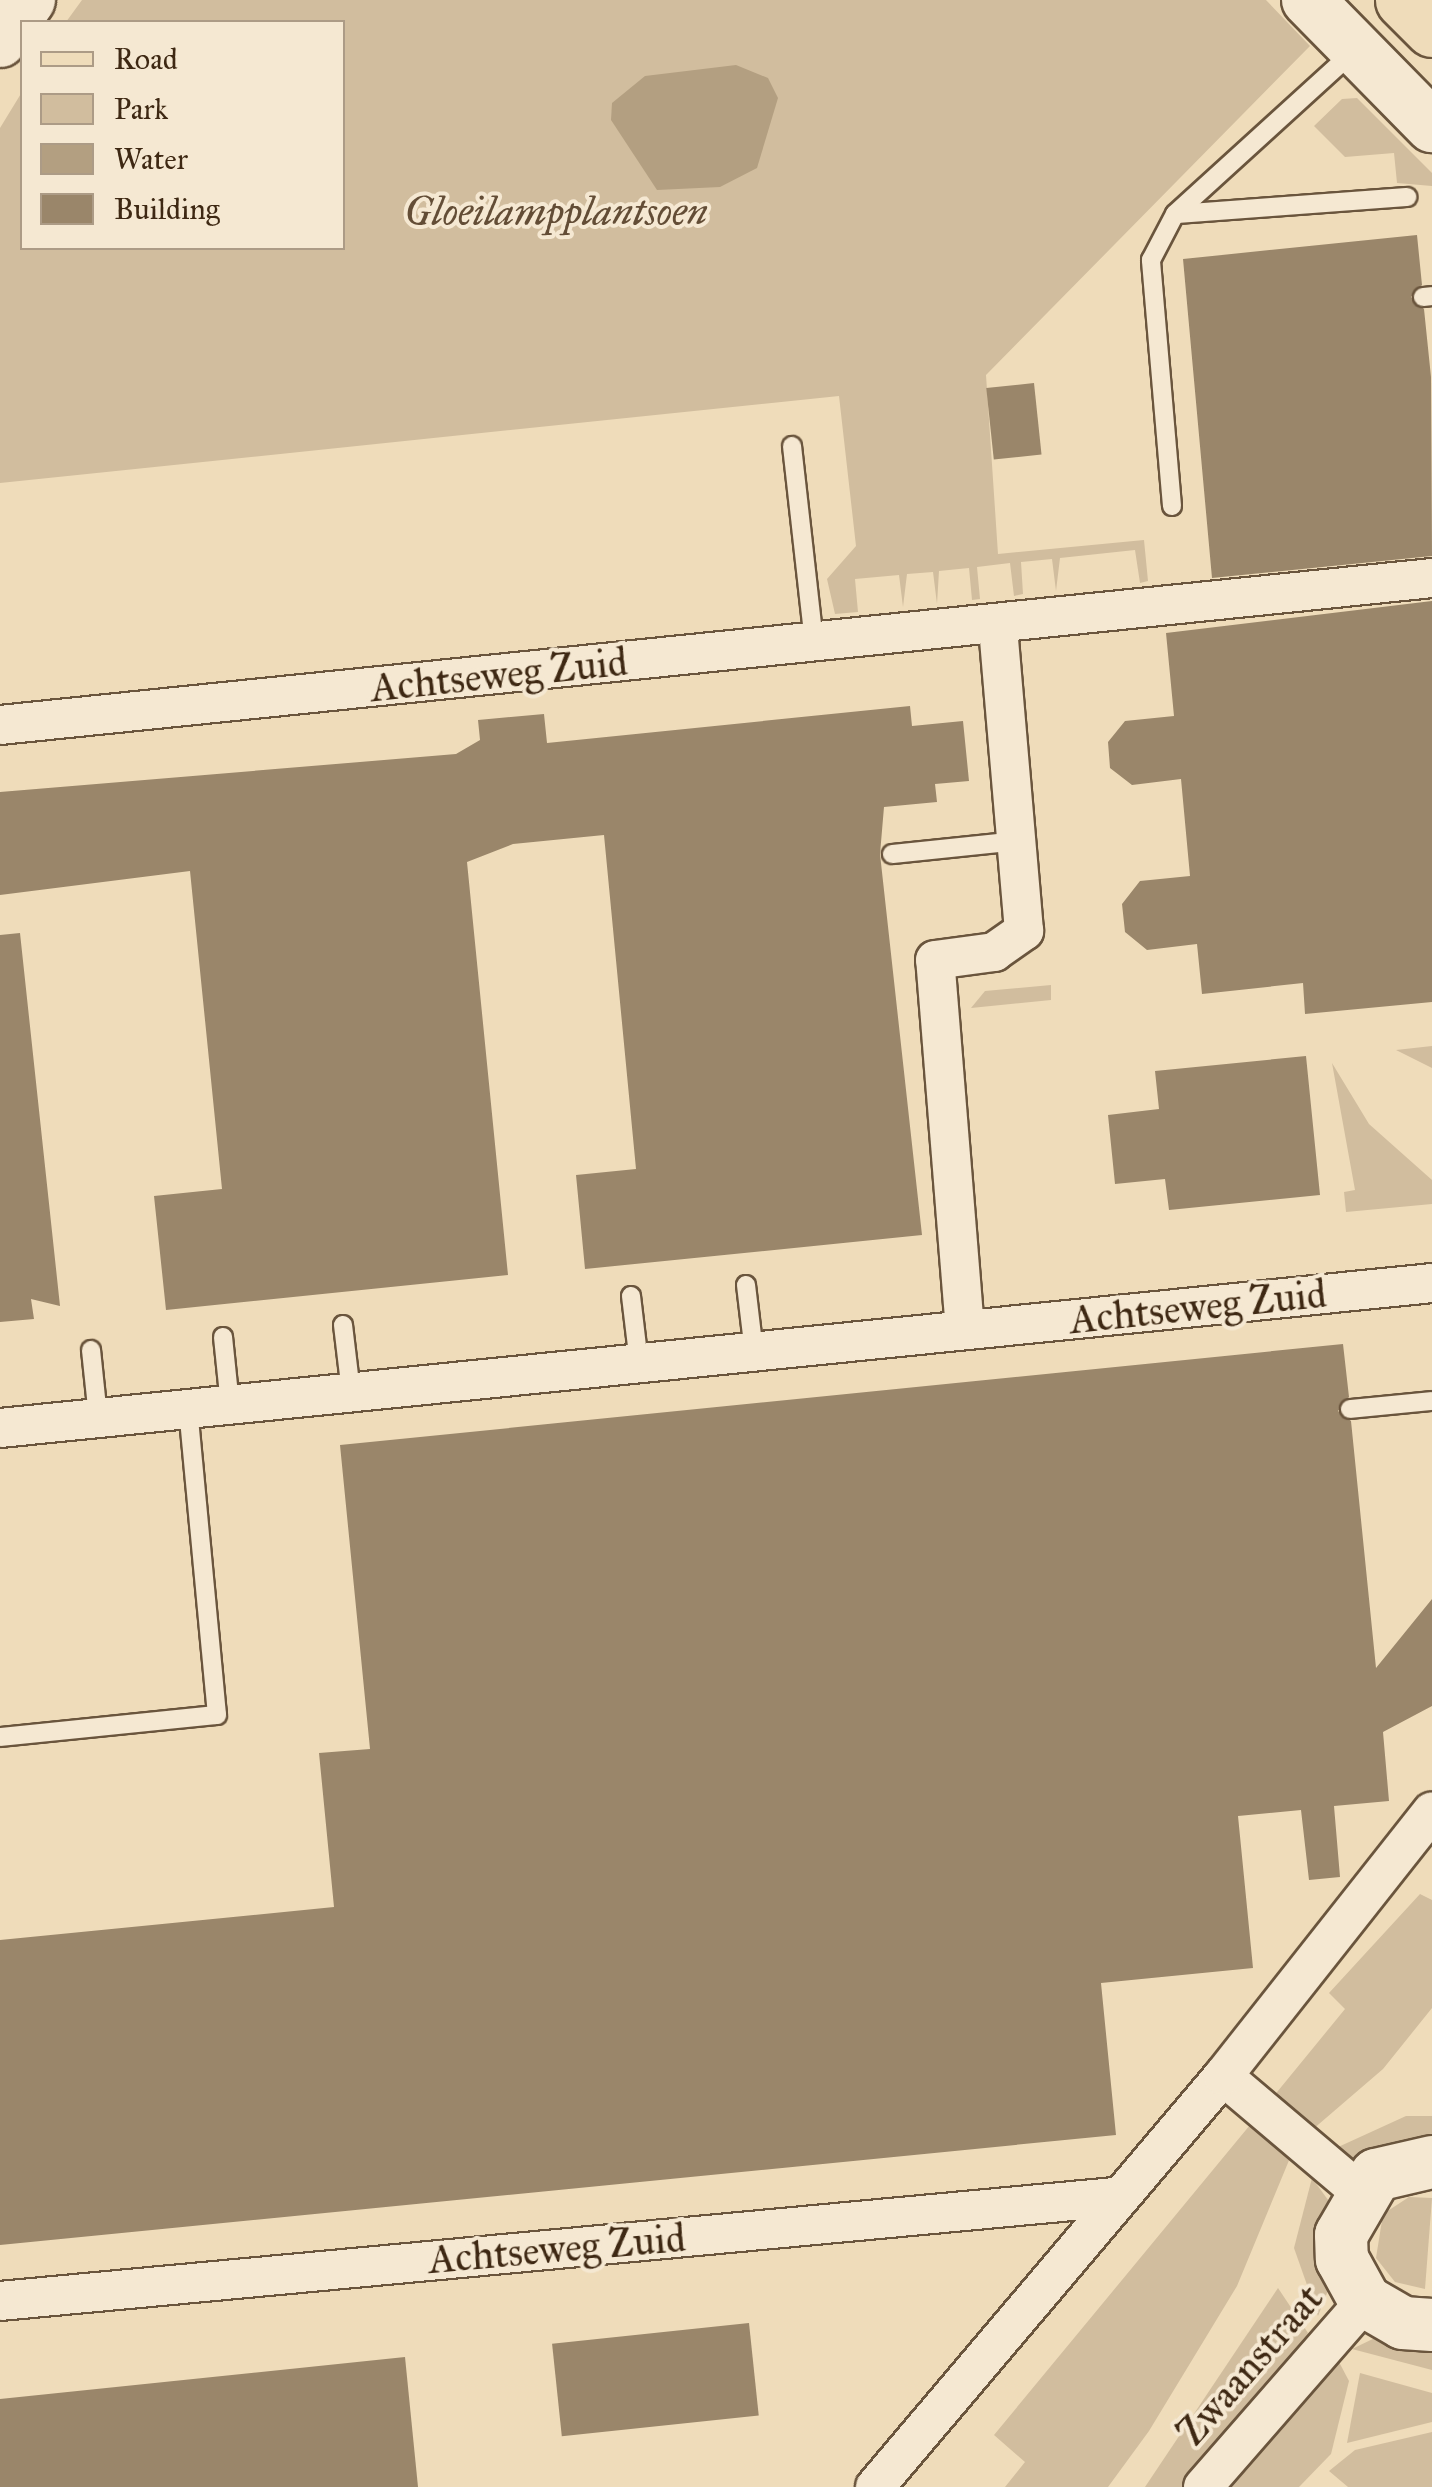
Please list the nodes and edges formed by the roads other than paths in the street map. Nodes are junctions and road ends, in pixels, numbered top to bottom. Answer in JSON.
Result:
{"nodes":[{"id":1,"x":29,"y":0,"type":"edge"},
{"id":2,"x":1308,"y":0,"type":"edge"},
{"id":3,"x":1403,"y":0,"type":"edge"},
{"id":4,"x":1432,"y":29,"type":"edge"},
{"id":5,"x":0,"y":41,"type":"edge"},
{"id":6,"x":1356,"y":49,"type":"junction"},
{"id":7,"x":1432,"y":126,"type":"edge"},
{"id":8,"x":1407,"y":197,"type":"dead end"},
{"id":9,"x":1175,"y":214,"type":"junction"},
{"id":10,"x":792,"y":446,"type":"dead end"},
{"id":11,"x":1172,"y":506,"type":"dead end"},
{"id":12,"x":1432,"y":578,"type":"edge"},
{"id":13,"x":998,"y":625,"type":"junction"},
{"id":14,"x":814,"y":643,"type":"junction"},
{"id":15,"x":0,"y":724,"type":"edge"},
{"id":16,"x":1018,"y":841,"type":"junction"},
{"id":17,"x":892,"y":854,"type":"dead end"},
{"id":18,"x":1432,"y":1283,"type":"edge"},
{"id":19,"x":746,"y":1284,"type":"dead end"},
{"id":20,"x":632,"y":1296,"type":"dead end"},
{"id":21,"x":343,"y":1325,"type":"dead end"},
{"id":22,"x":965,"y":1330,"type":"junction"},
{"id":23,"x":223,"y":1337,"type":"dead end"},
{"id":24,"x":92,"y":1350,"type":"dead end"},
{"id":25,"x":754,"y":1352,"type":"junction"},
{"id":26,"x":639,"y":1364,"type":"junction"},
{"id":27,"x":350,"y":1392,"type":"junction"},
{"id":28,"x":1432,"y":1401,"type":"edge"},
{"id":29,"x":230,"y":1405,"type":"junction"},
{"id":30,"x":188,"y":1409,"type":"junction"},
{"id":31,"x":1350,"y":1409,"type":"dead end"},
{"id":32,"x":98,"y":1418,"type":"junction"},
{"id":33,"x":0,"y":1428,"type":"edge"},
{"id":34,"x":0,"y":1737,"type":"edge"},
{"id":35,"x":1432,"y":1811,"type":"edge"},
{"id":36,"x":1223,"y":2076,"type":"junction"},
{"id":37,"x":1432,"y":2162,"type":"edge"},
{"id":38,"x":1359,"y":2190,"type":"junction"},
{"id":39,"x":1114,"y":2197,"type":"junction"},
{"id":40,"x":0,"y":2301,"type":"edge"},
{"id":41,"x":1365,"y":2301,"type":"junction"},
{"id":42,"x":1432,"y":2324,"type":"edge"},
{"id":43,"x":875,"y":2487,"type":"edge"},
{"id":44,"x":1204,"y":2487,"type":"edge"}],
"edges":[{"from":1,"to":5,"type":"street"},
{"from":2,"to":6,"type":"street"},
{"from":3,"to":4,"type":"main road"},
{"from":6,"to":7,"type":"street"},
{"from":6,"to":9,"type":"lane"},
{"from":8,"to":9,"type":"lane"},
{"from":9,"to":11,"type":"lane"},
{"from":10,"to":14,"type":"lane"},
{"from":12,"to":13,"type":"street","name":"Achtseweg Zuid"},
{"from":13,"to":14,"type":"street","name":"Achtseweg Zuid"},
{"from":13,"to":16,"type":"street"},
{"from":14,"to":15,"type":"street","name":"Achtseweg Zuid"},
{"from":16,"to":17,"type":"lane"},
{"from":16,"to":22,"type":"street"},
{"from":18,"to":22,"type":"street","name":"Achtseweg Zuid"},
{"from":19,"to":25,"type":"lane"},
{"from":20,"to":26,"type":"lane"},
{"from":21,"to":27,"type":"lane"},
{"from":22,"to":25,"type":"street","name":"Achtseweg Zuid"},
{"from":23,"to":29,"type":"lane"},
{"from":24,"to":32,"type":"lane"},
{"from":25,"to":26,"type":"street","name":"Achtseweg Zuid"},
{"from":26,"to":27,"type":"street","name":"Achtseweg Zuid"},
{"from":27,"to":29,"type":"street","name":"Achtseweg Zuid"},
{"from":28,"to":31,"type":"lane"},
{"from":29,"to":30,"type":"street","name":"Achtseweg Zuid"},
{"from":30,"to":32,"type":"street","name":"Achtseweg Zuid"},
{"from":30,"to":34,"type":"lane"},
{"from":32,"to":33,"type":"street","name":"Achtseweg Zuid"},
{"from":35,"to":36,"type":"street"},
{"from":36,"to":38,"type":"street"},
{"from":36,"to":39,"type":"street"},
{"from":37,"to":38,"type":"street"},
{"from":38,"to":41,"type":"street"},
{"from":39,"to":40,"type":"street","name":"Achtseweg Zuid"},
{"from":39,"to":43,"type":"street"},
{"from":41,"to":42,"type":"street"},
{"from":41,"to":44,"type":"street","name":"Zwaanstraat"}]}
